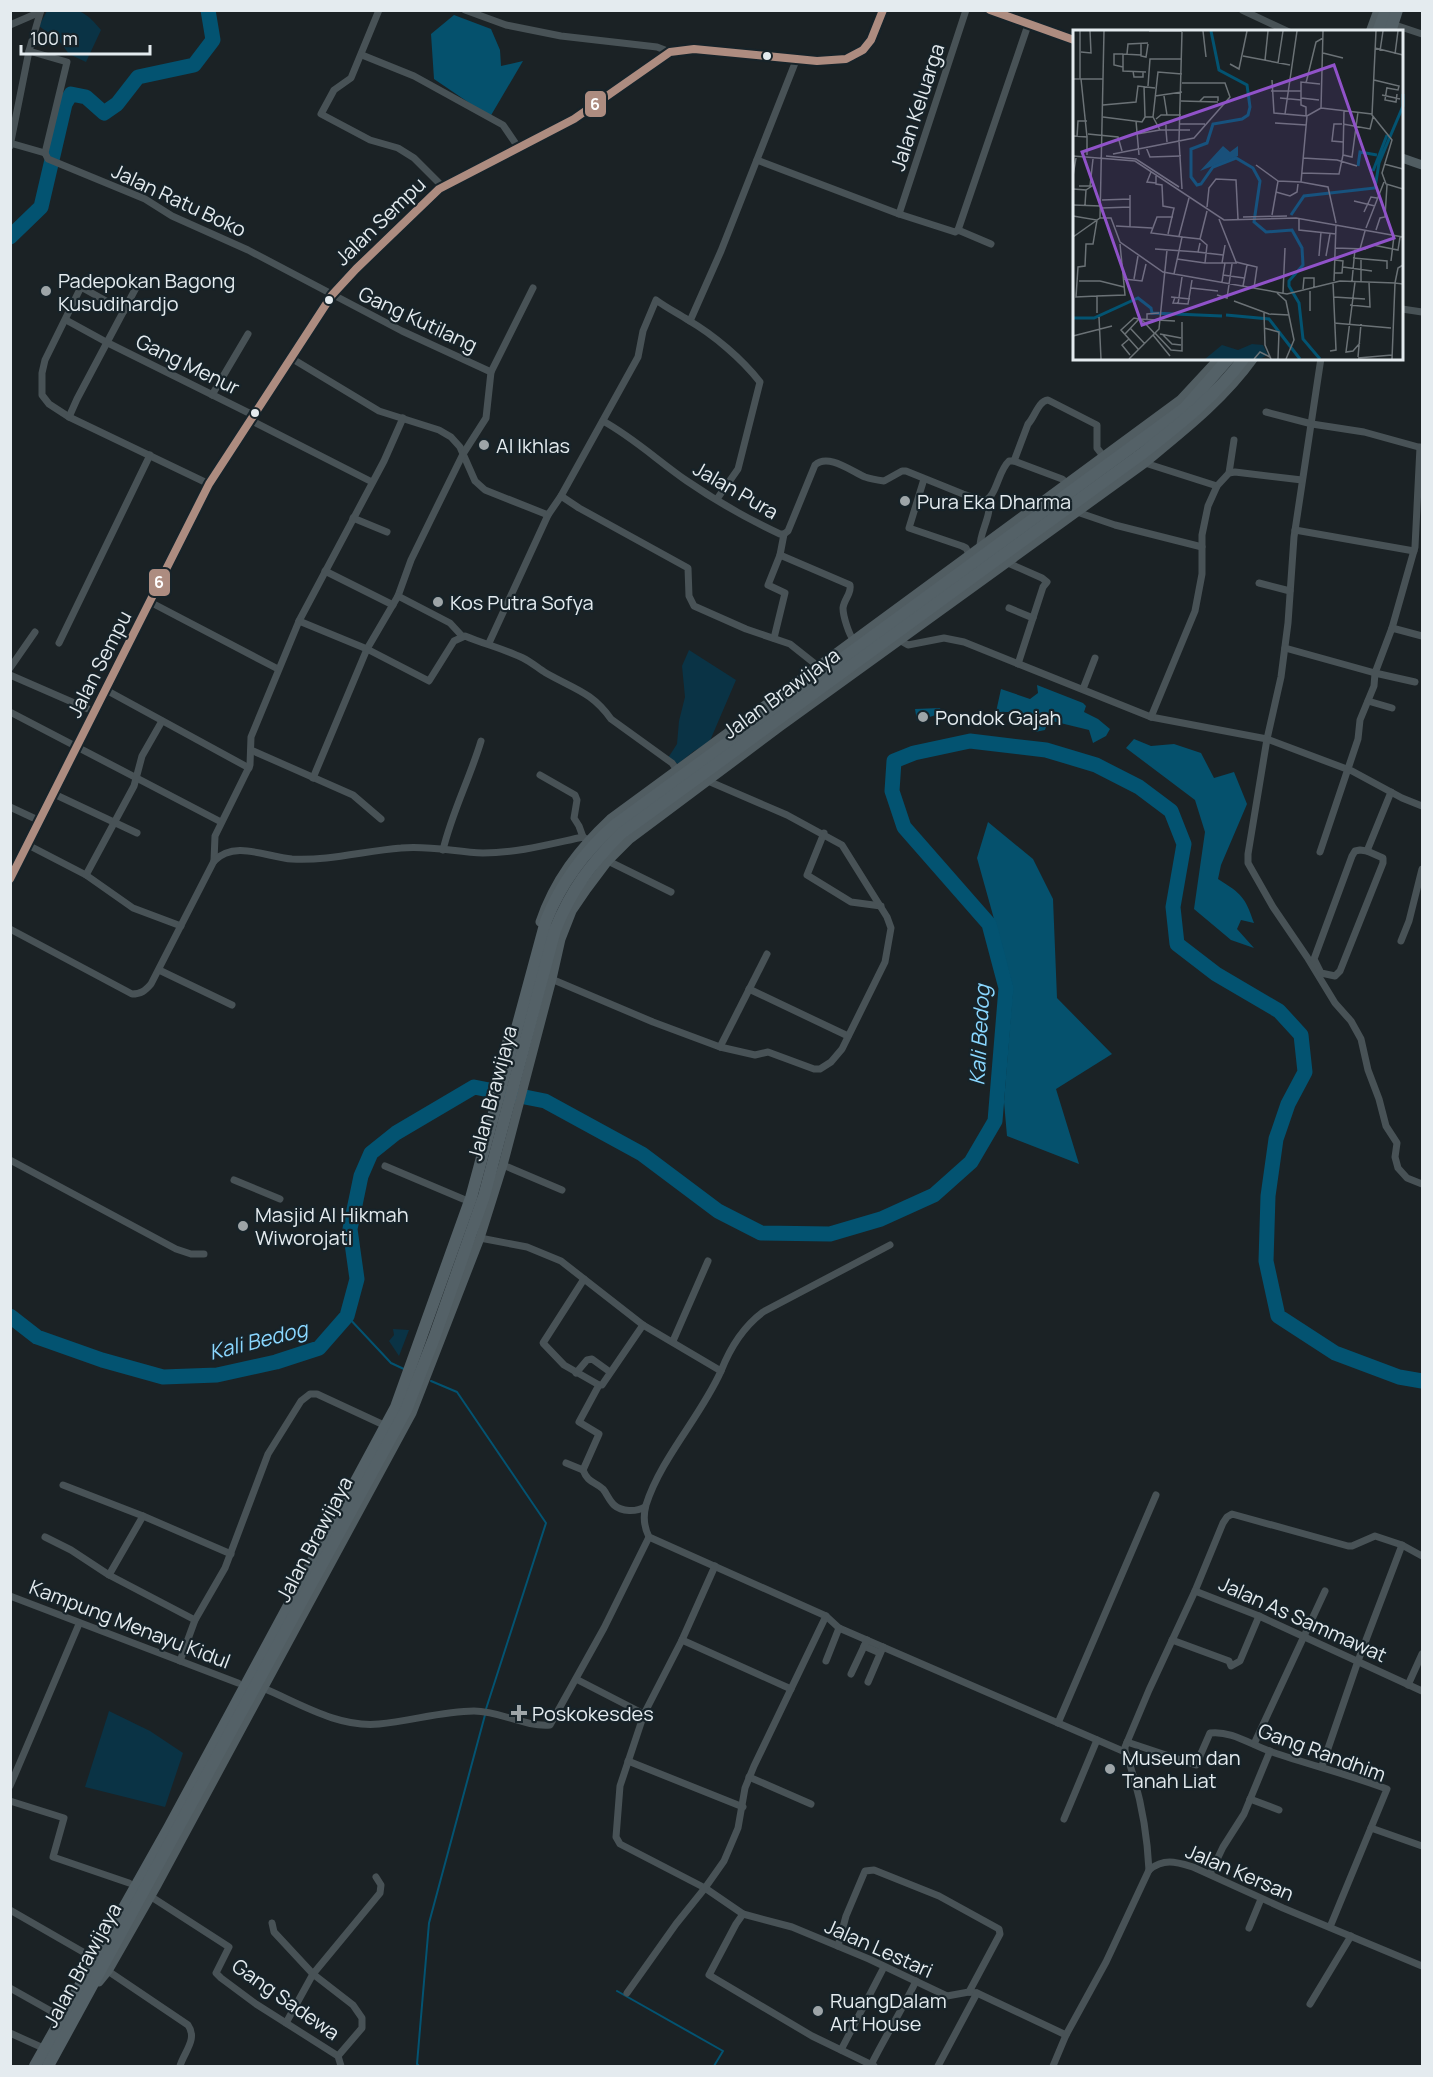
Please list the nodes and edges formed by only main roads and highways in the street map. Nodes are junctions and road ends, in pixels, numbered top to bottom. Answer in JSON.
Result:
{"nodes":[{"id":1,"x":1386,"y":10,"type":"edge"},
{"id":2,"x":1397,"y":10,"type":"edge"},
{"id":3,"x":1391,"y":28,"type":"edge"},
{"id":4,"x":1379,"y":30,"type":"edge"},
{"id":5,"x":1227,"y":360,"type":"edge"},
{"id":6,"x":1243,"y":360,"type":"edge"},
{"id":7,"x":522,"y":1037,"type":"junction"},
{"id":8,"x":503,"y":1106,"type":"junction"},
{"id":9,"x":449,"y":1280,"type":"junction"},
{"id":10,"x":416,"y":1342,"type":"junction"},
{"id":11,"x":254,"y":1662,"type":"junction"},
{"id":12,"x":30,"y":2067,"type":"edge"},
{"id":13,"x":35,"y":2067,"type":"edge"},
{"id":14,"x":48,"y":2067,"type":"edge"}],
"edges":[{"from":1,"to":4,"type":"highway"},
{"from":2,"to":3,"type":"highway"},
{"from":5,"to":7,"type":"highway","name":"Jalan Brawijaya"},
{"from":6,"to":7,"type":"highway","name":"Jalan Brawijaya"},
{"from":7,"to":8,"type":"highway","name":"Jalan Brawijaya"},
{"from":8,"to":9,"type":"highway","name":"Jalan Brawijaya"},
{"from":8,"to":10,"type":"highway"},
{"from":9,"to":10,"type":"highway","name":"Jalan Brawijaya"},
{"from":9,"to":14,"type":"highway","name":"Jalan Brawijaya"},
{"from":10,"to":11,"type":"highway","name":"Jalan Brawijaya"},
{"from":11,"to":12,"type":"highway"},
{"from":11,"to":13,"type":"highway","name":"Jalan Brawijaya"}]}
